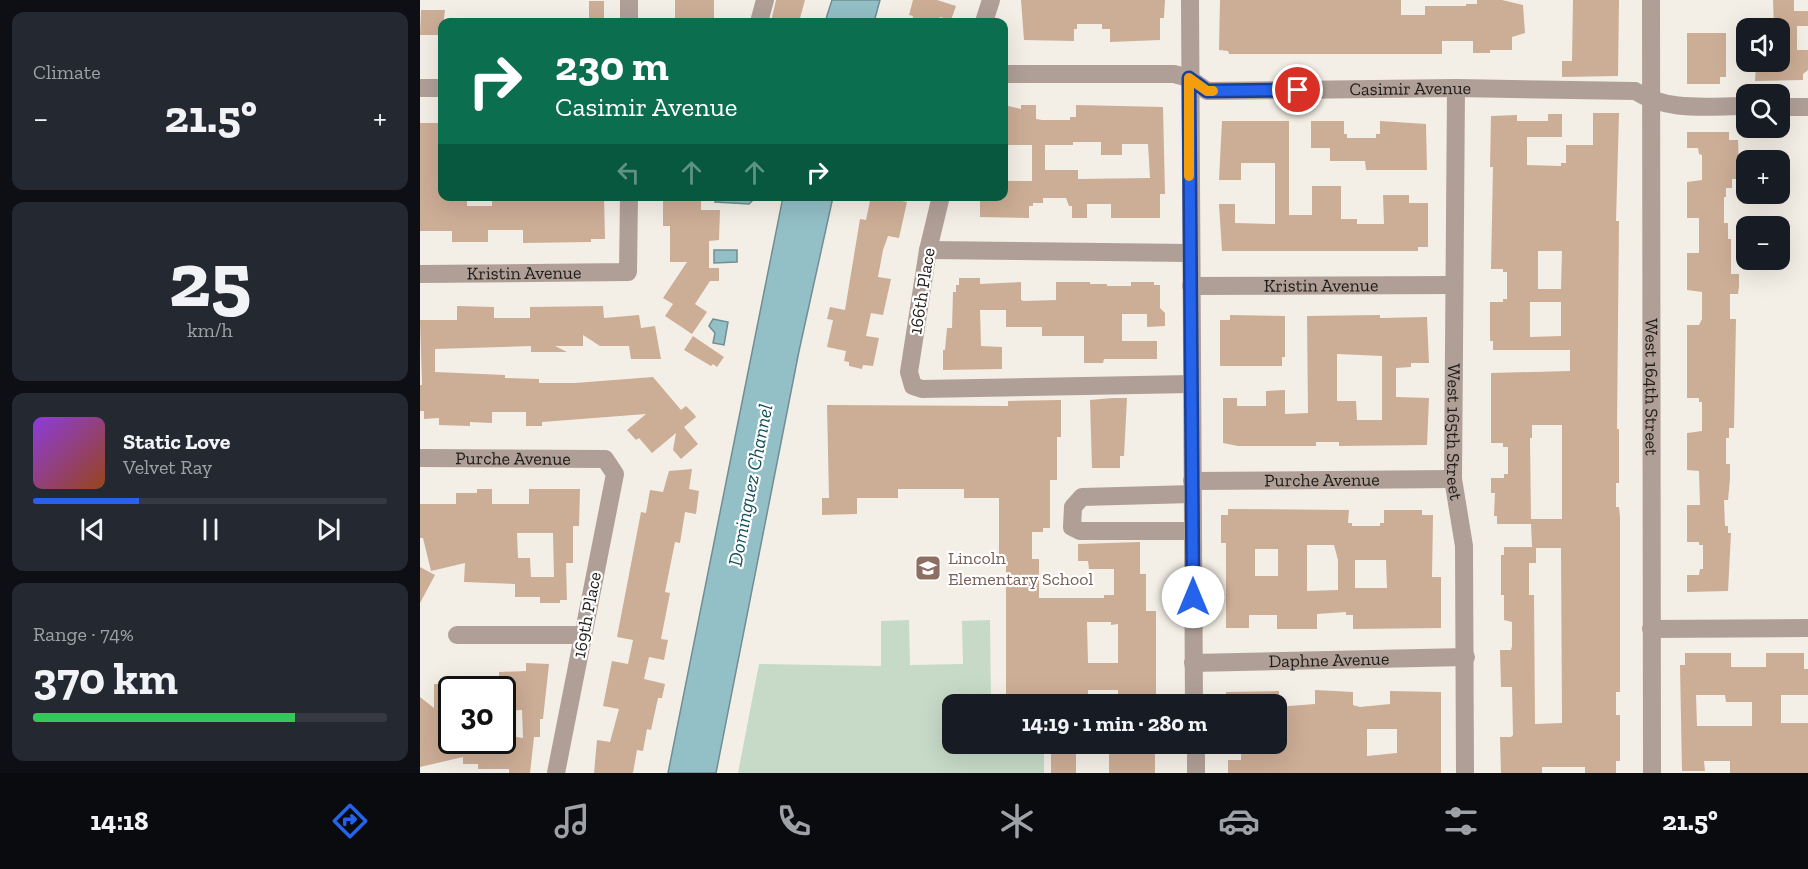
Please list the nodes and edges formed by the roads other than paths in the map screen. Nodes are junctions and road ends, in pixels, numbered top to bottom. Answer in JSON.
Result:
{"nodes":[{"id":1,"x":629,"y":0,"type":"edge"},
{"id":2,"x":765,"y":0,"type":"edge"},
{"id":3,"x":991,"y":0,"type":"edge"},
{"id":4,"x":1190,"y":0,"type":"edge"},
{"id":5,"x":1651,"y":0,"type":"edge"},
{"id":6,"x":629,"y":18,"type":"edge"},
{"id":7,"x":760,"y":18,"type":"edge"},
{"id":8,"x":985,"y":18,"type":"edge"},
{"id":9,"x":1008,"y":74,"type":"edge"},
{"id":10,"x":1189,"y":78,"type":"junction"},
{"id":11,"x":420,"y":88,"type":"edge"},
{"id":12,"x":438,"y":88,"type":"edge"},
{"id":13,"x":1456,"y":88,"type":"junction"},
{"id":14,"x":1651,"y":101,"type":"junction"},
{"id":15,"x":1736,"y":106,"type":"edge"},
{"id":16,"x":1790,"y":106,"type":"edge"},
{"id":17,"x":1808,"y":107,"type":"edge"},
{"id":18,"x":628,"y":201,"type":"edge"},
{"id":19,"x":939,"y":201,"type":"edge"},
{"id":20,"x":928,"y":250,"type":"junction"},
{"id":21,"x":1189,"y":253,"type":"junction"},
{"id":22,"x":420,"y":273,"type":"edge"},
{"id":23,"x":1453,"y":285,"type":"junction"},
{"id":24,"x":1191,"y":286,"type":"junction"},
{"id":25,"x":1192,"y":384,"type":"junction"},
{"id":26,"x":420,"y":458,"type":"edge"},
{"id":27,"x":605,"y":459,"type":"joint"},
{"id":28,"x":1452,"y":479,"type":"junction"},
{"id":29,"x":1192,"y":487,"type":"junction"},
{"id":30,"x":1192,"y":531,"type":"junction"},
{"id":31,"x":1808,"y":628,"type":"edge"},
{"id":32,"x":1651,"y":629,"type":"junction"},
{"id":33,"x":457,"y":635,"type":"dead end"},
{"id":34,"x":583,"y":635,"type":"junction"},
{"id":35,"x":1466,"y":657,"type":"junction"},
{"id":36,"x":1193,"y":663,"type":"junction"},
{"id":37,"x":1194,"y":694,"type":"edge"},
{"id":38,"x":1196,"y":754,"type":"edge"},
{"id":39,"x":556,"y":773,"type":"edge"},
{"id":40,"x":1196,"y":773,"type":"edge"},
{"id":41,"x":1465,"y":773,"type":"edge"},
{"id":42,"x":1652,"y":773,"type":"edge"}],
"edges":[{"from":1,"to":6,"type":"street"},
{"from":2,"to":7,"type":"street"},
{"from":3,"to":8,"type":"street"},
{"from":4,"to":10,"type":"street"},
{"from":5,"to":14,"type":"street","name":"West 164th Street"},
{"from":9,"to":10,"type":"street","name":"Casimir Avenue"},
{"from":10,"to":13,"type":"street","name":"Casimir Avenue"},
{"from":10,"to":21,"type":"street"},
{"from":11,"to":12,"type":"street"},
{"from":13,"to":14,"type":"street","name":"Casimir Avenue"},
{"from":13,"to":23,"type":"street","name":"West 165th Street"},
{"from":14,"to":15,"type":"street","name":"Casimir Avenue"},
{"from":14,"to":32,"type":"street","name":"West 164th Street"},
{"from":16,"to":17,"type":"street"},
{"from":18,"to":22,"type":"street","name":"Kristin Avenue"},
{"from":19,"to":20,"type":"street","name":"166th Place"},
{"from":20,"to":21,"type":"street"},
{"from":20,"to":25,"type":"street","name":"166th Place"},
{"from":21,"to":24,"type":"street"},
{"from":23,"to":24,"type":"street","name":"Kristin Avenue"},
{"from":23,"to":28,"type":"street","name":"West 165th Street"},
{"from":24,"to":25,"type":"street"},
{"from":25,"to":29,"type":"street"},
{"from":26,"to":27,"type":"street","name":"Purche Avenue"},
{"from":27,"to":34,"type":"street","name":"169th Place"},
{"from":28,"to":29,"type":"street","name":"Purche Avenue"},
{"from":28,"to":35,"type":"street","name":"West 165th Street"},
{"from":29,"to":30,"type":"street"},
{"from":29,"to":30,"type":"street","name":"Purche Avenue"},
{"from":30,"to":36,"type":"street"},
{"from":31,"to":32,"type":"street"},
{"from":32,"to":42,"type":"street","name":"West 164th Street"},
{"from":33,"to":34,"type":"street"},
{"from":34,"to":39,"type":"street","name":"169th Place"},
{"from":35,"to":36,"type":"street","name":"Daphne Avenue"},
{"from":35,"to":41,"type":"street","name":"West 165th Street"},
{"from":36,"to":37,"type":"street"},
{"from":38,"to":40,"type":"street"}]}
